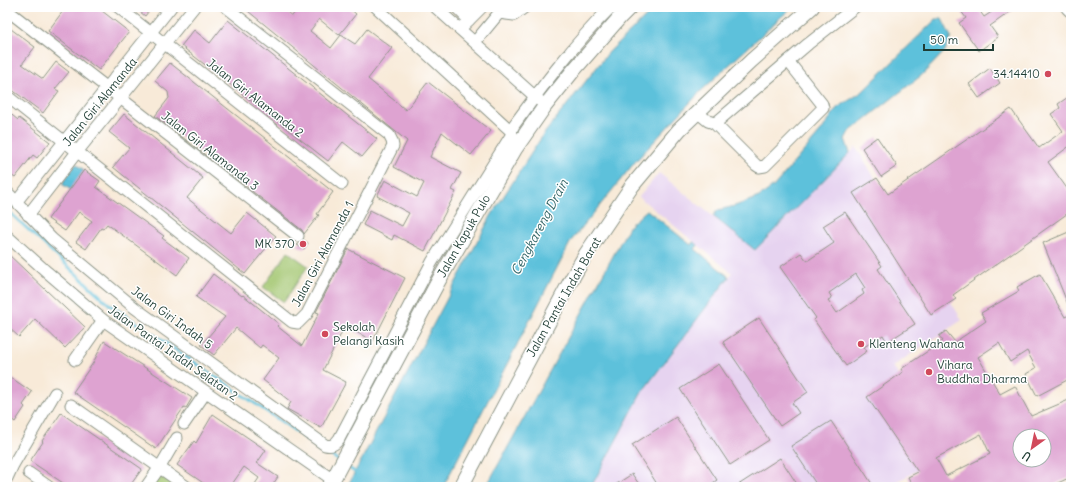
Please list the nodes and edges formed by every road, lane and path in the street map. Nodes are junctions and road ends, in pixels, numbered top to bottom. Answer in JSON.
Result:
{"nodes":[{"id":1,"x":118,"y":7,"type":"edge"},
{"id":2,"x":171,"y":7,"type":"edge"},
{"id":3,"x":194,"y":7,"type":"edge"},
{"id":4,"x":226,"y":7,"type":"edge"},
{"id":5,"x":376,"y":7,"type":"edge"},
{"id":6,"x":435,"y":7,"type":"edge"},
{"id":7,"x":456,"y":7,"type":"edge"},
{"id":8,"x":482,"y":7,"type":"edge"},
{"id":9,"x":525,"y":7,"type":"edge"},
{"id":10,"x":611,"y":7,"type":"edge"},
{"id":11,"x":630,"y":7,"type":"edge"},
{"id":12,"x":812,"y":7,"type":"edge"},
{"id":13,"x":855,"y":7,"type":"edge"},
{"id":14,"x":1068,"y":7,"type":"edge"},
{"id":15,"x":7,"y":10,"type":"edge"},
{"id":16,"x":1071,"y":10,"type":"edge"},
{"id":17,"x":469,"y":20,"type":"junction"},
{"id":18,"x":460,"y":29,"type":"junction"},
{"id":19,"x":150,"y":32,"type":"junction"},
{"id":20,"x":475,"y":42,"type":"junction"},
{"id":21,"x":164,"y":43,"type":"junction"},
{"id":22,"x":788,"y":61,"type":"junction"},
{"id":23,"x":107,"y":87,"type":"junction"},
{"id":24,"x":7,"y":96,"type":"edge"},
{"id":25,"x":120,"y":99,"type":"junction"},
{"id":26,"x":540,"y":101,"type":"junction"},
{"id":27,"x":697,"y":112,"type":"junction"},
{"id":28,"x":714,"y":124,"type":"junction"},
{"id":29,"x":512,"y":132,"type":"junction"},
{"id":30,"x":64,"y":141,"type":"junction"},
{"id":31,"x":515,"y":149,"type":"junction"},
{"id":32,"x":77,"y":152,"type":"junction"},
{"id":33,"x":342,"y":184,"type":"dead end"},
{"id":34,"x":7,"y":192,"type":"edge"},
{"id":35,"x":17,"y":201,"type":"junction"},
{"id":36,"x":28,"y":214,"type":"junction"},
{"id":37,"x":7,"y":236,"type":"edge"},
{"id":38,"x":298,"y":236,"type":"dead end"},
{"id":39,"x":103,"y":320,"type":"junction"},
{"id":40,"x":75,"y":360,"type":"dead end"},
{"id":41,"x":206,"y":392,"type":"junction"},
{"id":42,"x":55,"y":393,"type":"dead end"},
{"id":43,"x":71,"y":405,"type":"dead end"},
{"id":44,"x":184,"y":424,"type":"dead end"},
{"id":45,"x":177,"y":438,"type":"dead end"},
{"id":46,"x":160,"y":467,"type":"junction"},
{"id":47,"x":28,"y":473,"type":"dead end"},
{"id":48,"x":336,"y":474,"type":"edge"},
{"id":49,"x":7,"y":478,"type":"edge"},
{"id":50,"x":49,"y":487,"type":"edge"},
{"id":51,"x":146,"y":487,"type":"edge"},
{"id":52,"x":187,"y":487,"type":"edge"},
{"id":53,"x":461,"y":487,"type":"edge"}],
"edges":[{"from":1,"to":19,"type":"street","name":"Jalan Giri Alamanda 2"},
{"from":2,"to":19,"type":"street","name":"Jalan Giri Alamanda"},
{"from":3,"to":21,"type":"street","name":"Jalan Giri Alamanda"},
{"from":4,"to":32,"type":"street","name":"Jalan Giri Alamanda 1"},
{"from":5,"to":29,"type":"street"},
{"from":6,"to":18,"type":"street"},
{"from":7,"to":17,"type":"street"},
{"from":8,"to":17,"type":"street"},
{"from":9,"to":20,"type":"street"},
{"from":10,"to":26,"type":"street","name":"Jalan Kapuk Pulo"},
{"from":11,"to":26,"type":"main road","name":"Jalan Kapuk Pulo"},
{"from":12,"to":27,"type":"main road","name":"Jalan Pantai Indah Barat"},
{"from":13,"to":22,"type":"street"},
{"from":14,"to":16,"type":"main road"},
{"from":15,"to":23,"type":"street","name":"Jalan Giri Alamanda 3"},
{"from":17,"to":18,"type":"street"},
{"from":18,"to":20,"type":"street"},
{"from":19,"to":21,"type":"street","name":"Jalan Giri Alamanda 2"},
{"from":19,"to":23,"type":"street","name":"Jalan Giri Alamanda"},
{"from":20,"to":26,"type":"street"},
{"from":21,"to":25,"type":"street","name":"Jalan Giri Alamanda"},
{"from":21,"to":33,"type":"street","name":"Jalan Giri Alamanda 2"},
{"from":22,"to":28,"type":"street"},
{"from":22,"to":28,"type":"street"},
{"from":23,"to":25,"type":"street","name":"Jalan Giri Alamanda 3"},
{"from":23,"to":30,"type":"street","name":"Jalan Giri Alamanda"},
{"from":24,"to":30,"type":"street","name":"Jalan Giri Alamanda 1"},
{"from":25,"to":32,"type":"street","name":"Jalan Giri Alamanda"},
{"from":25,"to":38,"type":"street","name":"Jalan Giri Alamanda 3"},
{"from":26,"to":29,"type":"street"},
{"from":26,"to":31,"type":"main road","name":"Jalan Kapuk Pulo"},
{"from":27,"to":28,"type":"street"},
{"from":27,"to":53,"type":"main road","name":"Jalan Pantai Indah Barat"},
{"from":29,"to":31,"type":"street"},
{"from":29,"to":36,"type":"street","name":"Jalan Giri Indah 5"},
{"from":30,"to":32,"type":"street","name":"Jalan Giri Alamanda 1"},
{"from":30,"to":35,"type":"street","name":"Jalan Giri Alamanda"},
{"from":31,"to":48,"type":"main road","name":"Jalan Kapuk Pulo"},
{"from":32,"to":36,"type":"street","name":"Jalan Giri Alamanda"},
{"from":34,"to":35,"type":"street","name":"Jalan Giri Indah 5"},
{"from":35,"to":36,"type":"street","name":"Jalan Giri Indah 5"},
{"from":37,"to":39,"type":"street","name":"Jalan Pantai Indah Selatan 2"},
{"from":39,"to":40,"type":"street"},
{"from":39,"to":41,"type":"street","name":"Jalan Pantai Indah Selatan 2"},
{"from":41,"to":44,"type":"street"},
{"from":41,"to":48,"type":"street","name":"Jalan Pantai Indah Selatan 2"},
{"from":42,"to":49,"type":"street"},
{"from":43,"to":46,"type":"street"},
{"from":45,"to":46,"type":"street"},
{"from":46,"to":51,"type":"street"},
{"from":46,"to":52,"type":"street"},
{"from":47,"to":50,"type":"street"}]}
